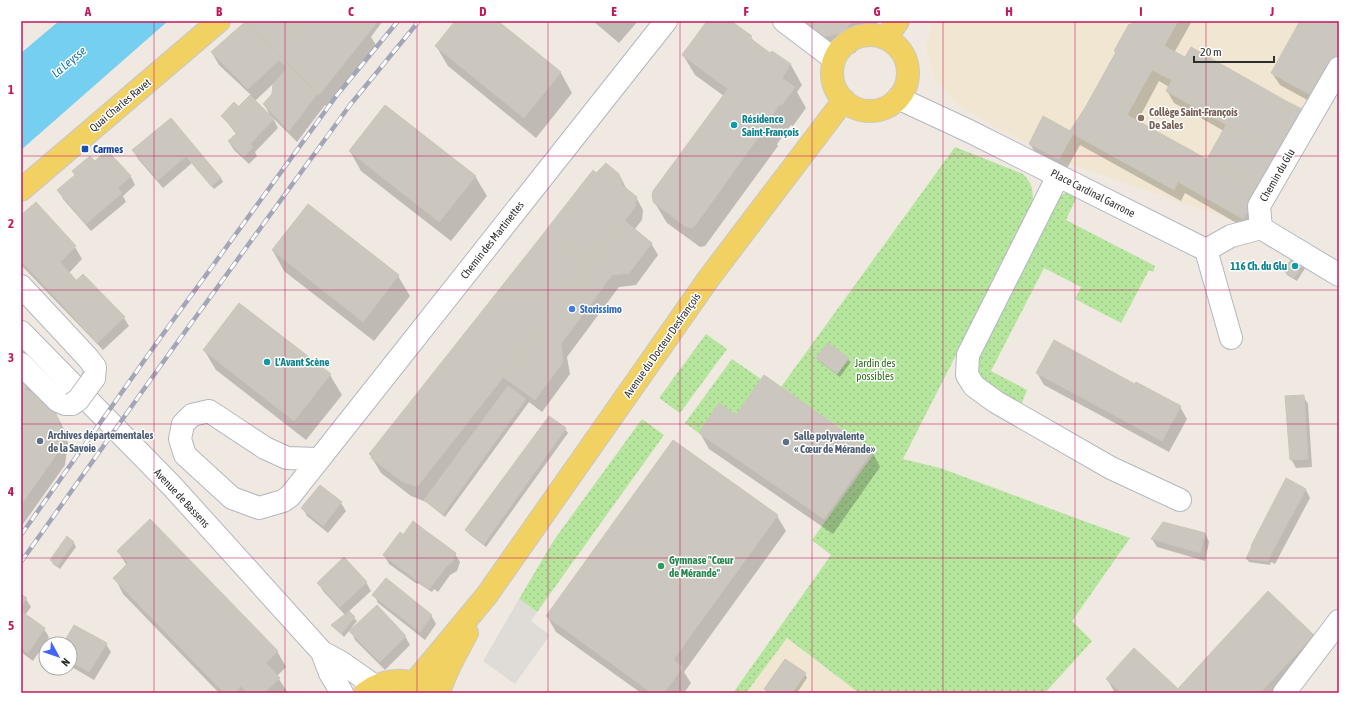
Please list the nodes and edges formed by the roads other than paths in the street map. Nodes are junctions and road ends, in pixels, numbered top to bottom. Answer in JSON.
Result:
{"nodes":[{"id":1,"x":219,"y":21,"type":"edge"},
{"id":2,"x":666,"y":21,"type":"edge"},
{"id":3,"x":784,"y":21,"type":"edge"},
{"id":4,"x":892,"y":30,"type":"edge"},
{"id":5,"x":834,"y":58,"type":"junction"},
{"id":6,"x":1339,"y":68,"type":"edge"},
{"id":7,"x":898,"y":98,"type":"junction"},
{"id":8,"x":844,"y":100,"type":"junction"},
{"id":9,"x":1058,"y":176,"type":"junction"},
{"id":10,"x":21,"y":190,"type":"edge"},
{"id":11,"x":1261,"y":228,"type":"junction"},
{"id":12,"x":1206,"y":250,"type":"junction"},
{"id":13,"x":1339,"y":275,"type":"edge"},
{"id":14,"x":21,"y":286,"type":"edge"},
{"id":15,"x":21,"y":332,"type":"edge"},
{"id":16,"x":1231,"y":338,"type":"dead end"},
{"id":17,"x":21,"y":364,"type":"edge"},
{"id":18,"x":318,"y":459,"type":"junction"},
{"id":19,"x":1180,"y":500,"type":"dead end"},
{"id":20,"x":487,"y":594,"type":"junction"},
{"id":21,"x":1339,"y":621,"type":"edge"},
{"id":22,"x":322,"y":652,"type":"junction"},
{"id":23,"x":414,"y":683,"type":"junction"},
{"id":24,"x":370,"y":690,"type":"edge"},
{"id":25,"x":342,"y":693,"type":"edge"},
{"id":26,"x":433,"y":693,"type":"edge"},
{"id":27,"x":438,"y":693,"type":"edge"},
{"id":28,"x":1284,"y":693,"type":"edge"}],
"edges":[{"from":1,"to":10,"type":"main road","name":"Quai Charles Ravet"},
{"from":2,"to":18,"type":"street","name":"Chemin des Martinettes"},
{"from":3,"to":5,"type":"street"},
{"from":4,"to":5,"type":"main road"},
{"from":4,"to":7,"type":"main road"},
{"from":5,"to":8,"type":"main road"},
{"from":6,"to":11,"type":"street","name":"Chemin du Glu"},
{"from":7,"to":8,"type":"main road"},
{"from":7,"to":9,"type":"street","name":"Place Cardinal Garrone"},
{"from":8,"to":20,"type":"main road","name":"Avenue du Docteur Desfrançois"},
{"from":9,"to":12,"type":"street","name":"Place Cardinal Garrone"},
{"from":9,"to":19,"type":"street"},
{"from":11,"to":12,"type":"street"},
{"from":11,"to":13,"type":"street"},
{"from":12,"to":16,"type":"street"},
{"from":14,"to":17,"type":"street","bridge":true},
{"from":15,"to":22,"type":"street","name":"Avenue de Bassens"},
{"from":18,"to":18,"type":"street","name":"Chemin des Martinettes"},
{"from":20,"to":23,"type":"main road"},
{"from":20,"to":27,"type":"main road"},
{"from":21,"to":28,"type":"street"},
{"from":22,"to":24,"type":"street","name":"Avenue de Bassens"},
{"from":22,"to":25,"type":"street","name":"Avenue de Bassens"},
{"from":23,"to":24,"type":"main road"},
{"from":23,"to":26,"type":"main road"}]}
